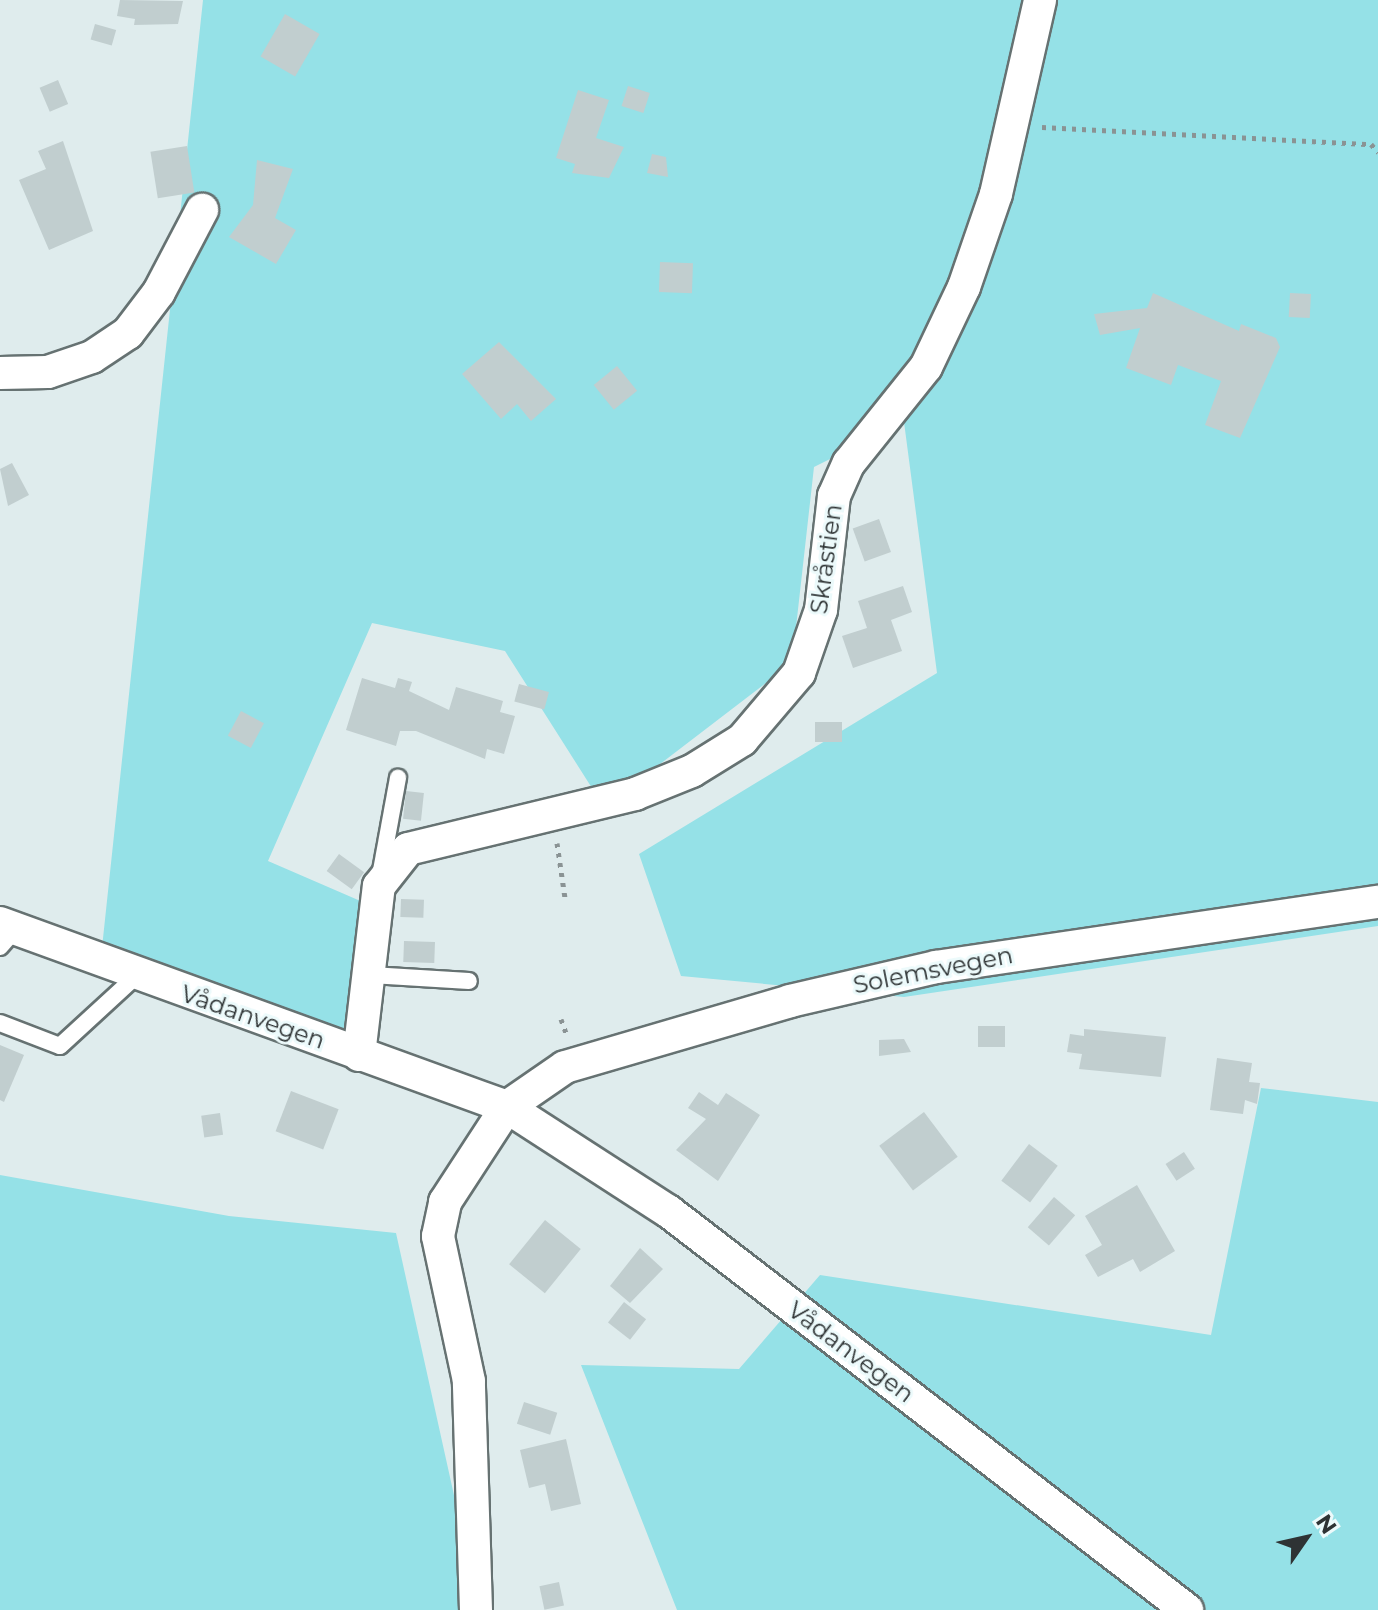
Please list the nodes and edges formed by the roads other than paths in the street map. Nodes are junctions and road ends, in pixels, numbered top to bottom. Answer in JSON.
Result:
{"nodes":[{"id":1,"x":1040,"y":0,"type":"edge"},
{"id":2,"x":202,"y":210,"type":"dead end"},
{"id":3,"x":0,"y":373,"type":"edge"},
{"id":4,"x":398,"y":778,"type":"dead end"},
{"id":5,"x":379,"y":886,"type":"junction"},
{"id":6,"x":1378,"y":902,"type":"edge"},
{"id":7,"x":5,"y":933,"type":"edge"},
{"id":8,"x":371,"y":975,"type":"junction"},
{"id":9,"x":136,"y":976,"type":"junction"},
{"id":10,"x":469,"y":981,"type":"dead end"},
{"id":11,"x":0,"y":1023,"type":"edge"},
{"id":12,"x":359,"y":1055,"type":"junction"},
{"id":13,"x":507,"y":1107,"type":"junction"},
{"id":14,"x":476,"y":1610,"type":"edge"},
{"id":15,"x":1187,"y":1610,"type":"edge"}],
"edges":[{"from":1,"to":5,"type":"street","name":"Skråstien"},
{"from":2,"to":3,"type":"street"},
{"from":4,"to":5,"type":"lane"},
{"from":5,"to":8,"type":"street"},
{"from":6,"to":13,"type":"street","name":"Solemsvegen"},
{"from":7,"to":9,"type":"street","name":"Vådanvegen"},
{"from":8,"to":10,"type":"lane"},
{"from":8,"to":12,"type":"street"},
{"from":9,"to":11,"type":"lane"},
{"from":9,"to":12,"type":"street","name":"Vådanvegen"},
{"from":12,"to":13,"type":"street","name":"Vådanvegen"},
{"from":13,"to":14,"type":"street"},
{"from":13,"to":15,"type":"street","name":"Vådanvegen"}]}
